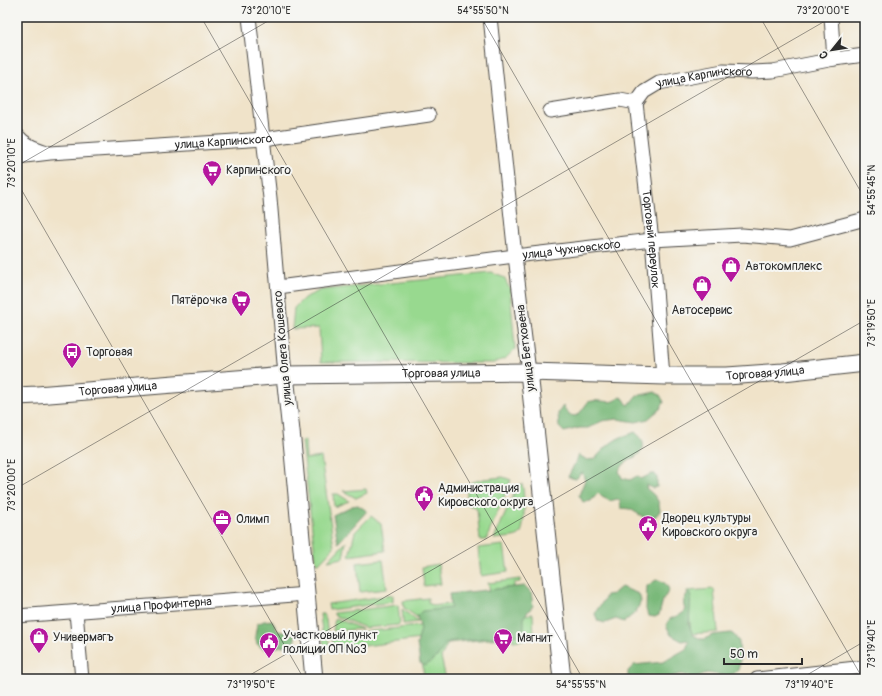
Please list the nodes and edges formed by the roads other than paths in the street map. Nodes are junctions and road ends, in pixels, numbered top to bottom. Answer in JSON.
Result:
{"nodes":[{"id":1,"x":249,"y":17,"type":"edge"},
{"id":2,"x":490,"y":17,"type":"edge"},
{"id":3,"x":831,"y":17,"type":"edge"},
{"id":4,"x":865,"y":55,"type":"edge"},
{"id":5,"x":834,"y":59,"type":"junction"},
{"id":6,"x":636,"y":103,"type":"junction"},
{"id":7,"x":550,"y":111,"type":"dead end"},
{"id":8,"x":429,"y":115,"type":"dead end"},
{"id":9,"x":17,"y":135,"type":"edge"},
{"id":10,"x":264,"y":139,"type":"junction"},
{"id":11,"x":50,"y":153,"type":"junction"},
{"id":12,"x":17,"y":157,"type":"edge"},
{"id":13,"x":865,"y":219,"type":"edge"},
{"id":14,"x":652,"y":240,"type":"junction"},
{"id":15,"x":515,"y":256,"type":"junction"},
{"id":16,"x":278,"y":287,"type":"junction"},
{"id":17,"x":865,"y":363,"type":"edge"},
{"id":18,"x":529,"y":372,"type":"junction"},
{"id":19,"x":285,"y":375,"type":"junction"},
{"id":20,"x":662,"y":376,"type":"junction"},
{"id":21,"x":19,"y":396,"type":"edge"},
{"id":22,"x":306,"y":594,"type":"junction"},
{"id":23,"x":76,"y":612,"type":"junction"},
{"id":24,"x":17,"y":616,"type":"edge"},
{"id":25,"x":865,"y":668,"type":"edge"},
{"id":26,"x":82,"y":679,"type":"edge"},
{"id":27,"x":314,"y":679,"type":"edge"},
{"id":28,"x":562,"y":679,"type":"edge"},
{"id":29,"x":758,"y":679,"type":"edge"}],
"edges":[{"from":1,"to":10,"type":"street","name":"улица Олега Кошевого"},
{"from":2,"to":15,"type":"street","name":"улица Бетховена"},
{"from":3,"to":5,"type":"street"},
{"from":4,"to":5,"type":"street","name":"улица Карпинского"},
{"from":5,"to":6,"type":"street","name":"улица Карпинского"},
{"from":6,"to":7,"type":"street"},
{"from":6,"to":14,"type":"street","name":"Торговый переулок"},
{"from":8,"to":10,"type":"street","name":"улица Карпинского"},
{"from":9,"to":11,"type":"street"},
{"from":10,"to":11,"type":"street","name":"улица Карпинского"},
{"from":10,"to":16,"type":"street","name":"улица Олега Кошевого"},
{"from":11,"to":12,"type":"street","name":"улица Карпинского"},
{"from":13,"to":14,"type":"street","name":"улица Чухновского"},
{"from":14,"to":15,"type":"street","name":"улица Чухновского"},
{"from":14,"to":20,"type":"street","name":"Торговый переулок"},
{"from":15,"to":16,"type":"street","name":"улица Чухновского"},
{"from":15,"to":18,"type":"street","name":"улица Бетховена"},
{"from":16,"to":19,"type":"street","name":"улица Олега Кошевого"},
{"from":17,"to":20,"type":"main road","name":"Торговая улица"},
{"from":18,"to":19,"type":"main road","name":"Торговая улица"},
{"from":18,"to":20,"type":"main road","name":"Торговая улица"},
{"from":18,"to":28,"type":"main road","name":"улица Бетховена"},
{"from":19,"to":21,"type":"main road","name":"Торговая улица"},
{"from":19,"to":22,"type":"main road","name":"улица Олега Кошевого"},
{"from":22,"to":23,"type":"street","name":"улица Профинтерна"},
{"from":22,"to":27,"type":"main road","name":"улица Олега Кошевого"},
{"from":23,"to":24,"type":"street","name":"улица Профинтерна"},
{"from":23,"to":26,"type":"street"},
{"from":25,"to":29,"type":"street"}]}
